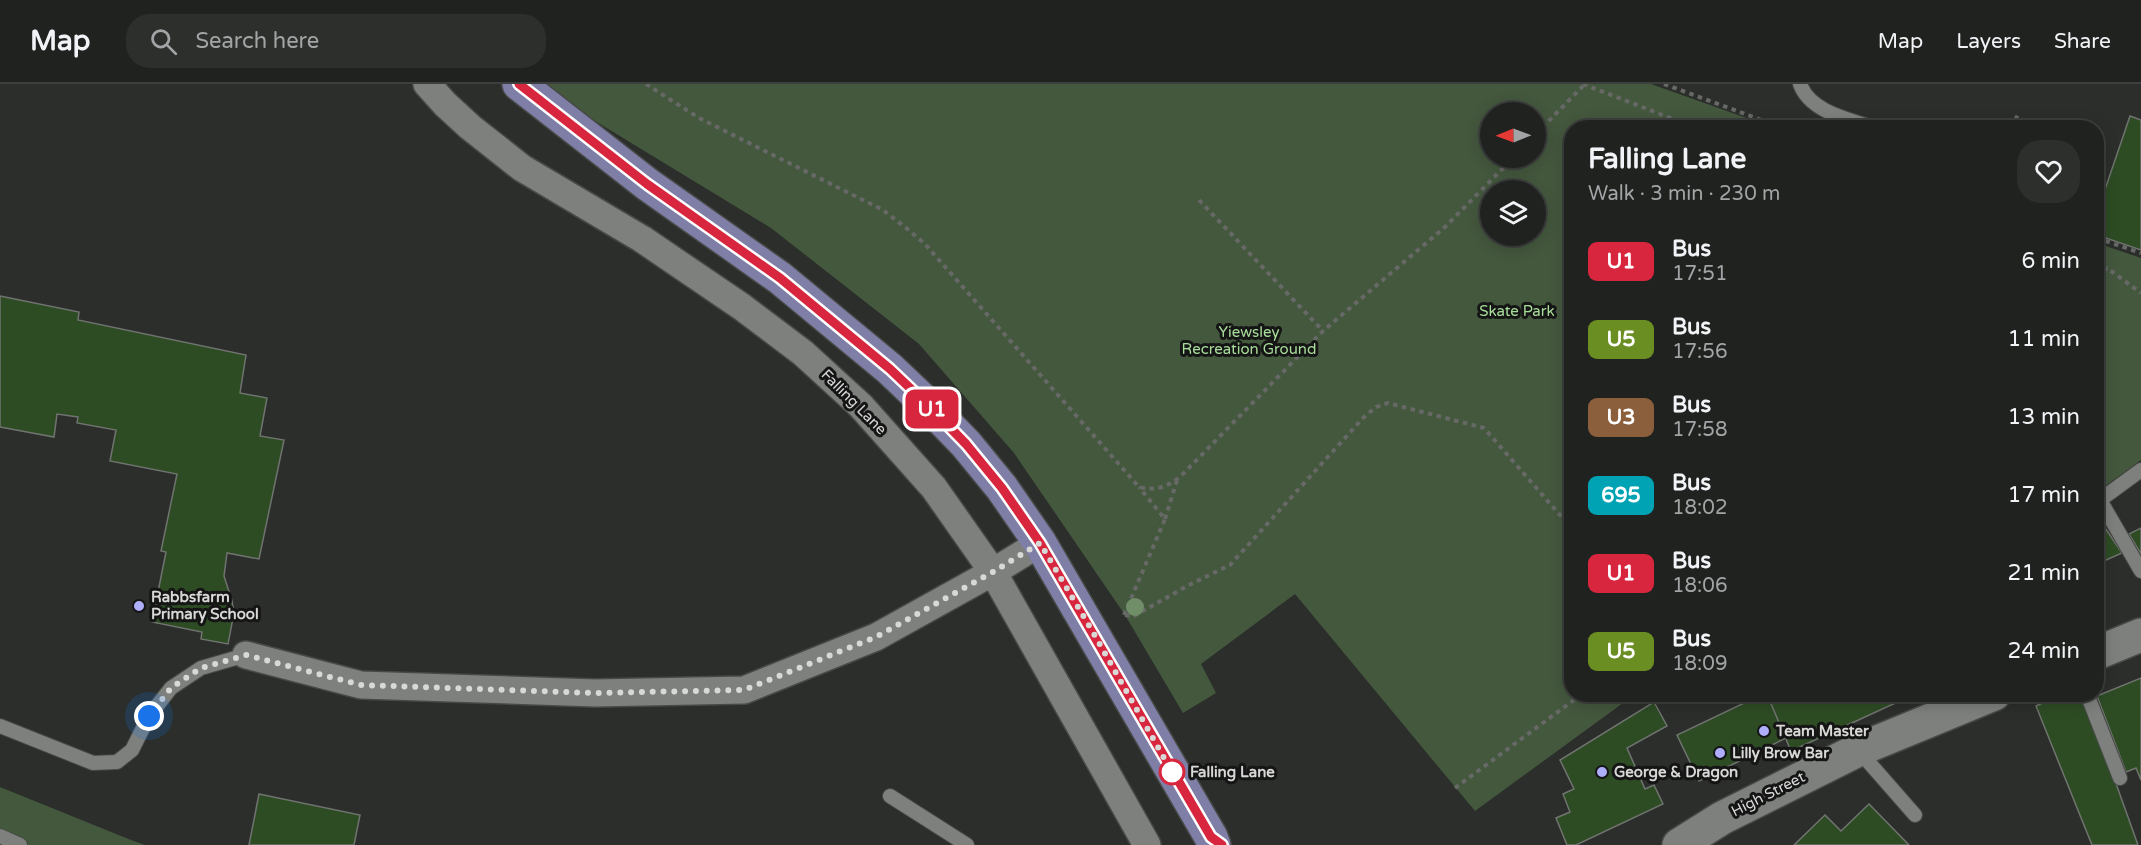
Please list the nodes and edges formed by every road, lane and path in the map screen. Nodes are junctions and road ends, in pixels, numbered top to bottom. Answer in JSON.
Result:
{"nodes":[{"id":1,"x":427,"y":84,"type":"edge"},
{"id":2,"x":519,"y":84,"type":"edge"},
{"id":3,"x":646,"y":84,"type":"edge"},
{"id":4,"x":1584,"y":84,"type":"edge"},
{"id":5,"x":1664,"y":84,"type":"edge"},
{"id":6,"x":1800,"y":84,"type":"edge"},
{"id":7,"x":2018,"y":114,"type":"dead end"},
{"id":8,"x":1676,"y":120,"type":"edge"},
{"id":9,"x":1761,"y":120,"type":"edge"},
{"id":10,"x":1852,"y":120,"type":"edge"},
{"id":11,"x":2015,"y":120,"type":"edge"},
{"id":12,"x":1546,"y":124,"type":"edge"},
{"id":13,"x":1503,"y":168,"type":"edge"},
{"id":14,"x":1199,"y":200,"type":"dead end"},
{"id":15,"x":2104,"y":240,"type":"edge"},
{"id":16,"x":2141,"y":253,"type":"edge"},
{"id":17,"x":2104,"y":271,"type":"edge"},
{"id":18,"x":2141,"y":293,"type":"edge"},
{"id":19,"x":1323,"y":332,"type":"junction"},
{"id":20,"x":2141,"y":470,"type":"edge"},
{"id":21,"x":1178,"y":479,"type":"junction"},
{"id":22,"x":1138,"y":487,"type":"junction"},
{"id":23,"x":2104,"y":497,"type":"edge"},
{"id":24,"x":2104,"y":507,"type":"edge"},
{"id":25,"x":1165,"y":519,"type":"junction"},
{"id":26,"x":1564,"y":520,"type":"edge"},
{"id":27,"x":1040,"y":543,"type":"junction"},
{"id":28,"x":2141,"y":571,"type":"edge"},
{"id":29,"x":993,"y":572,"type":"junction"},
{"id":30,"x":1125,"y":615,"type":"junction"},
{"id":31,"x":1094,"y":634,"type":"junction"},
{"id":32,"x":2140,"y":637,"type":"edge"},
{"id":33,"x":2104,"y":650,"type":"edge"},
{"id":34,"x":246,"y":655,"type":"joint"},
{"id":35,"x":1571,"y":702,"type":"edge"},
{"id":36,"x":1975,"y":702,"type":"edge"},
{"id":37,"x":2090,"y":702,"type":"edge"},
{"id":38,"x":0,"y":726,"type":"edge"},
{"id":39,"x":1858,"y":750,"type":"junction"},
{"id":40,"x":2120,"y":778,"type":"dead end"},
{"id":41,"x":1455,"y":788,"type":"dead end"},
{"id":42,"x":890,"y":796,"type":"dead end"},
{"id":43,"x":1915,"y":815,"type":"dead end"},
{"id":44,"x":0,"y":836,"type":"edge"},
{"id":45,"x":1139,"y":842,"type":"edge"},
{"id":46,"x":1216,"y":842,"type":"edge"},
{"id":47,"x":20,"y":845,"type":"edge"},
{"id":48,"x":967,"y":845,"type":"edge"},
{"id":49,"x":1679,"y":845,"type":"edge"}],
"edges":[{"from":1,"to":29,"type":"street","name":"Falling Lane"},
{"from":2,"to":27,"type":"main road"},
{"from":3,"to":22,"type":"path"},
{"from":4,"to":8,"type":"path"},
{"from":4,"to":12,"type":"path"},
{"from":5,"to":9,"type":"path"},
{"from":6,"to":10,"type":"lane"},
{"from":7,"to":11,"type":"path"},
{"from":13,"to":19,"type":"path"},
{"from":14,"to":19,"type":"path"},
{"from":15,"to":16,"type":"path"},
{"from":17,"to":18,"type":"path"},
{"from":19,"to":21,"type":"path"},
{"from":20,"to":23,"type":"lane"},
{"from":21,"to":22,"type":"path"},
{"from":21,"to":25,"type":"path"},
{"from":22,"to":25,"type":"path"},
{"from":24,"to":28,"type":"lane"},
{"from":25,"to":30,"type":"path"},
{"from":26,"to":30,"type":"path"},
{"from":27,"to":29,"type":"street"},
{"from":27,"to":31,"type":"main road"},
{"from":29,"to":34,"type":"street"},
{"from":29,"to":45,"type":"street","name":"Falling Lane"},
{"from":30,"to":31,"type":"path"},
{"from":31,"to":46,"type":"main road"},
{"from":32,"to":33,"type":"street"},
{"from":34,"to":38,"type":"lane"},
{"from":35,"to":41,"type":"path"},
{"from":36,"to":39,"type":"street","name":"High Street"},
{"from":37,"to":40,"type":"lane"},
{"from":39,"to":43,"type":"lane"},
{"from":39,"to":49,"type":"street","name":"High Street"},
{"from":42,"to":48,"type":"lane"},
{"from":44,"to":47,"type":"lane"}]}
